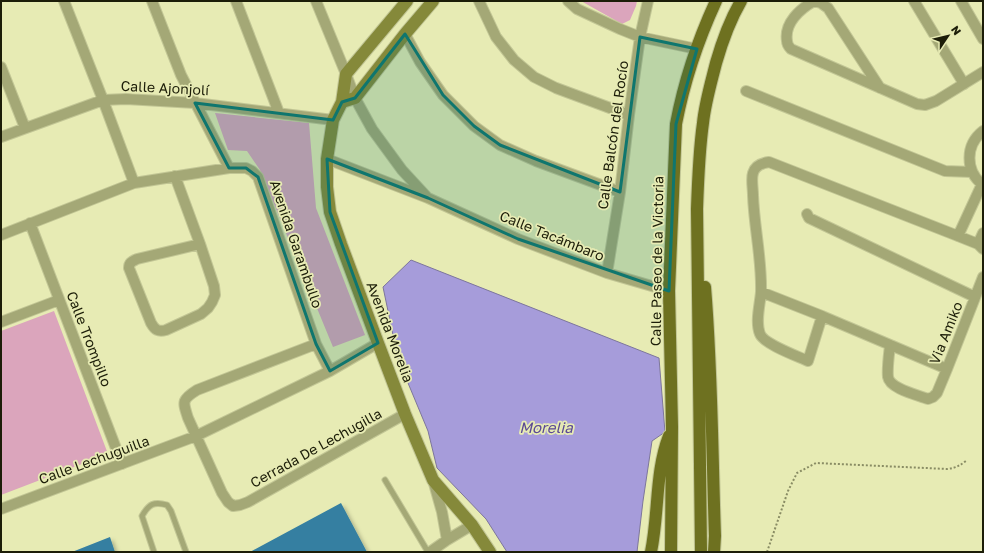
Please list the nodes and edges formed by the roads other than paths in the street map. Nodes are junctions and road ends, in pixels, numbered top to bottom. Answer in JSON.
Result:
{"nodes":[{"id":1,"x":64,"y":1,"type":"edge"},
{"id":2,"x":152,"y":1,"type":"edge"},
{"id":3,"x":236,"y":1,"type":"edge"},
{"id":4,"x":316,"y":1,"type":"edge"},
{"id":5,"x":433,"y":1,"type":"edge"},
{"id":6,"x":479,"y":1,"type":"edge"},
{"id":7,"x":568,"y":1,"type":"edge"},
{"id":8,"x":648,"y":1,"type":"edge"},
{"id":9,"x":716,"y":1,"type":"edge"},
{"id":10,"x":741,"y":1,"type":"edge"},
{"id":11,"x":914,"y":1,"type":"edge"},
{"id":12,"x":961,"y":1,"type":"edge"},
{"id":13,"x":404,"y":3,"type":"edge"},
{"id":14,"x":405,"y":34,"type":"junction"},
{"id":15,"x":640,"y":37,"type":"junction"},
{"id":16,"x":983,"y":40,"type":"edge"},
{"id":17,"x":697,"y":49,"type":"junction"},
{"id":18,"x":1,"y":67,"type":"edge"},
{"id":19,"x":983,"y":72,"type":"edge"},
{"id":20,"x":346,"y":74,"type":"junction"},
{"id":21,"x":964,"y":84,"type":"junction"},
{"id":22,"x":880,"y":88,"type":"junction"},
{"id":23,"x":746,"y":90,"type":"dead end"},
{"id":24,"x":354,"y":98,"type":"junction"},
{"id":25,"x":103,"y":100,"type":"junction"},
{"id":26,"x":342,"y":102,"type":"junction"},
{"id":27,"x":195,"y":103,"type":"junction"},
{"id":28,"x":279,"y":113,"type":"junction"},
{"id":29,"x":629,"y":115,"type":"junction"},
{"id":30,"x":333,"y":120,"type":"junction"},
{"id":31,"x":25,"y":128,"type":"junction"},
{"id":32,"x":983,"y":131,"type":"edge"},
{"id":33,"x":1,"y":137,"type":"edge"},
{"id":34,"x":327,"y":159,"type":"junction"},
{"id":35,"x":229,"y":168,"type":"junction"},
{"id":36,"x":972,"y":172,"type":"junction"},
{"id":37,"x":175,"y":176,"type":"junction"},
{"id":38,"x":134,"y":183,"type":"junction"},
{"id":39,"x":982,"y":185,"type":"edge"},
{"id":40,"x":620,"y":192,"type":"junction"},
{"id":41,"x":428,"y":198,"type":"junction"},
{"id":42,"x":697,"y":209,"type":"junction"},
{"id":43,"x":806,"y":214,"type":"dead end"},
{"id":44,"x":30,"y":223,"type":"junction"},
{"id":45,"x":983,"y":233,"type":"edge"},
{"id":46,"x":1,"y":234,"type":"edge"},
{"id":47,"x":958,"y":236,"type":"junction"},
{"id":48,"x":200,"y":244,"type":"junction"},
{"id":49,"x":980,"y":247,"type":"edge"},
{"id":50,"x":608,"y":273,"type":"junction"},
{"id":51,"x":983,"y":277,"type":"edge"},
{"id":52,"x":668,"y":291,"type":"junction"},
{"id":53,"x":761,"y":292,"type":"junction"},
{"id":54,"x":975,"y":297,"type":"junction"},
{"id":55,"x":59,"y":300,"type":"junction"},
{"id":56,"x":822,"y":316,"type":"junction"},
{"id":57,"x":1,"y":322,"type":"edge"},
{"id":58,"x":378,"y":343,"type":"junction"},
{"id":59,"x":316,"y":344,"type":"junction"},
{"id":60,"x":890,"y":345,"type":"junction"},
{"id":61,"x":947,"y":369,"type":"junction"},
{"id":62,"x":330,"y":370,"type":"junction"},
{"id":63,"x":405,"y":414,"type":"junction"},
{"id":64,"x":672,"y":427,"type":"junction"},
{"id":65,"x":196,"y":436,"type":"junction"},
{"id":66,"x":122,"y":464,"type":"junction"},
{"id":67,"x":385,"y":480,"type":"dead end"},
{"id":68,"x":433,"y":480,"type":"junction"},
{"id":69,"x":1,"y":509,"type":"edge"},
{"id":70,"x":472,"y":525,"type":"junction"},
{"id":71,"x":447,"y":540,"type":"junction"},
{"id":72,"x":154,"y":552,"type":"edge"},
{"id":73,"x":186,"y":552,"type":"edge"},
{"id":74,"x":429,"y":552,"type":"edge"},
{"id":75,"x":490,"y":552,"type":"edge"},
{"id":76,"x":651,"y":552,"type":"edge"},
{"id":77,"x":671,"y":552,"type":"edge"},
{"id":78,"x":701,"y":552,"type":"edge"},
{"id":79,"x":714,"y":552,"type":"edge"}],
"edges":[{"from":1,"to":25,"type":"street"},
{"from":2,"to":27,"type":"street"},
{"from":3,"to":28,"type":"street"},
{"from":4,"to":20,"type":"street","name":"Calle Tacámbaro"},
{"from":5,"to":14,"type":"main road"},
{"from":6,"to":29,"type":"street"},
{"from":7,"to":15,"type":"street"},
{"from":8,"to":15,"type":"street","name":"Calle Balcón del Rocío"},
{"from":9,"to":17,"type":"main road","name":"Calle Paseo de la Victoria"},
{"from":10,"to":42,"type":"main road"},
{"from":11,"to":21,"type":"street"},
{"from":12,"to":16,"type":"street"},
{"from":13,"to":20,"type":"main road"},
{"from":14,"to":24,"type":"main road"},
{"from":14,"to":40,"type":"street"},
{"from":15,"to":17,"type":"street"},
{"from":15,"to":29,"type":"street","name":"Calle Balcón del Rocío"},
{"from":17,"to":52,"type":"main road","name":"Calle Paseo de la Victoria"},
{"from":18,"to":31,"type":"street"},
{"from":19,"to":21,"type":"street"},
{"from":20,"to":24,"type":"street","name":"Calle Tacámbaro"},
{"from":20,"to":26,"type":"main road","name":"Avenida Morelia"},
{"from":21,"to":22,"type":"street"},
{"from":22,"to":22,"type":"street"},
{"from":23,"to":36,"type":"street"},
{"from":24,"to":26,"type":"main road"},
{"from":24,"to":41,"type":"street","name":"Calle Tacámbaro"},
{"from":25,"to":27,"type":"street","name":"Calle Ajonjolí"},
{"from":25,"to":31,"type":"street","name":"Calle Ajonjolí"},
{"from":25,"to":38,"type":"street"},
{"from":26,"to":30,"type":"main road","name":"Avenida Morelia"},
{"from":27,"to":28,"type":"street","name":"Calle Ajonjolí"},
{"from":27,"to":35,"type":"street"},
{"from":28,"to":30,"type":"street","name":"Calle Ajonjolí"},
{"from":29,"to":40,"type":"street","name":"Calle Balcón del Rocío"},
{"from":30,"to":34,"type":"main road","name":"Avenida Morelia"},
{"from":31,"to":33,"type":"street","name":"Calle Ajonjolí"},
{"from":32,"to":36,"type":"street"},
{"from":34,"to":41,"type":"street","name":"Calle Tacámbaro"},
{"from":34,"to":58,"type":"main road","name":"Avenida Morelia"},
{"from":35,"to":37,"type":"street","name":"Avenida Garambullo"},
{"from":35,"to":59,"type":"street","name":"Avenida Garambullo"},
{"from":36,"to":39,"type":"street"},
{"from":37,"to":38,"type":"street","name":"Avenida Garambullo"},
{"from":37,"to":48,"type":"street"},
{"from":38,"to":44,"type":"street","name":"Avenida Garambullo"},
{"from":39,"to":47,"type":"street"},
{"from":40,"to":50,"type":"street","name":"Calle Balcón del Rocío"},
{"from":41,"to":50,"type":"street","name":"Calle Tacámbaro"},
{"from":42,"to":78,"type":"main road"},
{"from":42,"to":79,"type":"main road"},
{"from":43,"to":54,"type":"street"},
{"from":44,"to":46,"type":"street","name":"Avenida Garambullo"},
{"from":44,"to":55,"type":"street","name":"Calle Trompillo"},
{"from":45,"to":49,"type":"street"},
{"from":47,"to":49,"type":"street"},
{"from":47,"to":53,"type":"street"},
{"from":48,"to":48,"type":"street"},
{"from":50,"to":52,"type":"street","name":"Calle Tacámbaro"},
{"from":51,"to":54,"type":"street","name":"Via Amiko"},
{"from":52,"to":64,"type":"main road","name":"Calle Paseo de la Victoria"},
{"from":53,"to":56,"type":"street"},
{"from":53,"to":56,"type":"street"},
{"from":54,"to":61,"type":"street","name":"Via Amiko"},
{"from":55,"to":57,"type":"street"},
{"from":55,"to":66,"type":"street","name":"Calle Trompillo"},
{"from":56,"to":60,"type":"street"},
{"from":58,"to":62,"type":"street","name":"Calle Lechuguilla"},
{"from":58,"to":63,"type":"main road","name":"Avenida Morelia"},
{"from":59,"to":62,"type":"street","name":"Avenida Garambullo"},
{"from":59,"to":65,"type":"street"},
{"from":60,"to":61,"type":"street"},
{"from":60,"to":61,"type":"street","name":"Via Amiko"},
{"from":62,"to":65,"type":"street","name":"Calle Lechuguilla"},
{"from":63,"to":65,"type":"street","name":"Cerrada De Lechugilla"},
{"from":63,"to":68,"type":"main road","name":"Avenida Morelia"},
{"from":64,"to":76,"type":"main road"},
{"from":64,"to":77,"type":"main road","name":"Calle Paseo de la Victoria"},
{"from":65,"to":66,"type":"street","name":"Calle Lechuguilla"},
{"from":66,"to":69,"type":"street","name":"Calle Lechuguilla"},
{"from":67,"to":74,"type":"lane"},
{"from":68,"to":70,"type":"main road","name":"Avenida Morelia"},
{"from":68,"to":71,"type":"street"},
{"from":70,"to":71,"type":"street"},
{"from":70,"to":75,"type":"main road","name":"Avenida Morelia"},
{"from":71,"to":74,"type":"street"},
{"from":72,"to":73,"type":"lane"}]}
